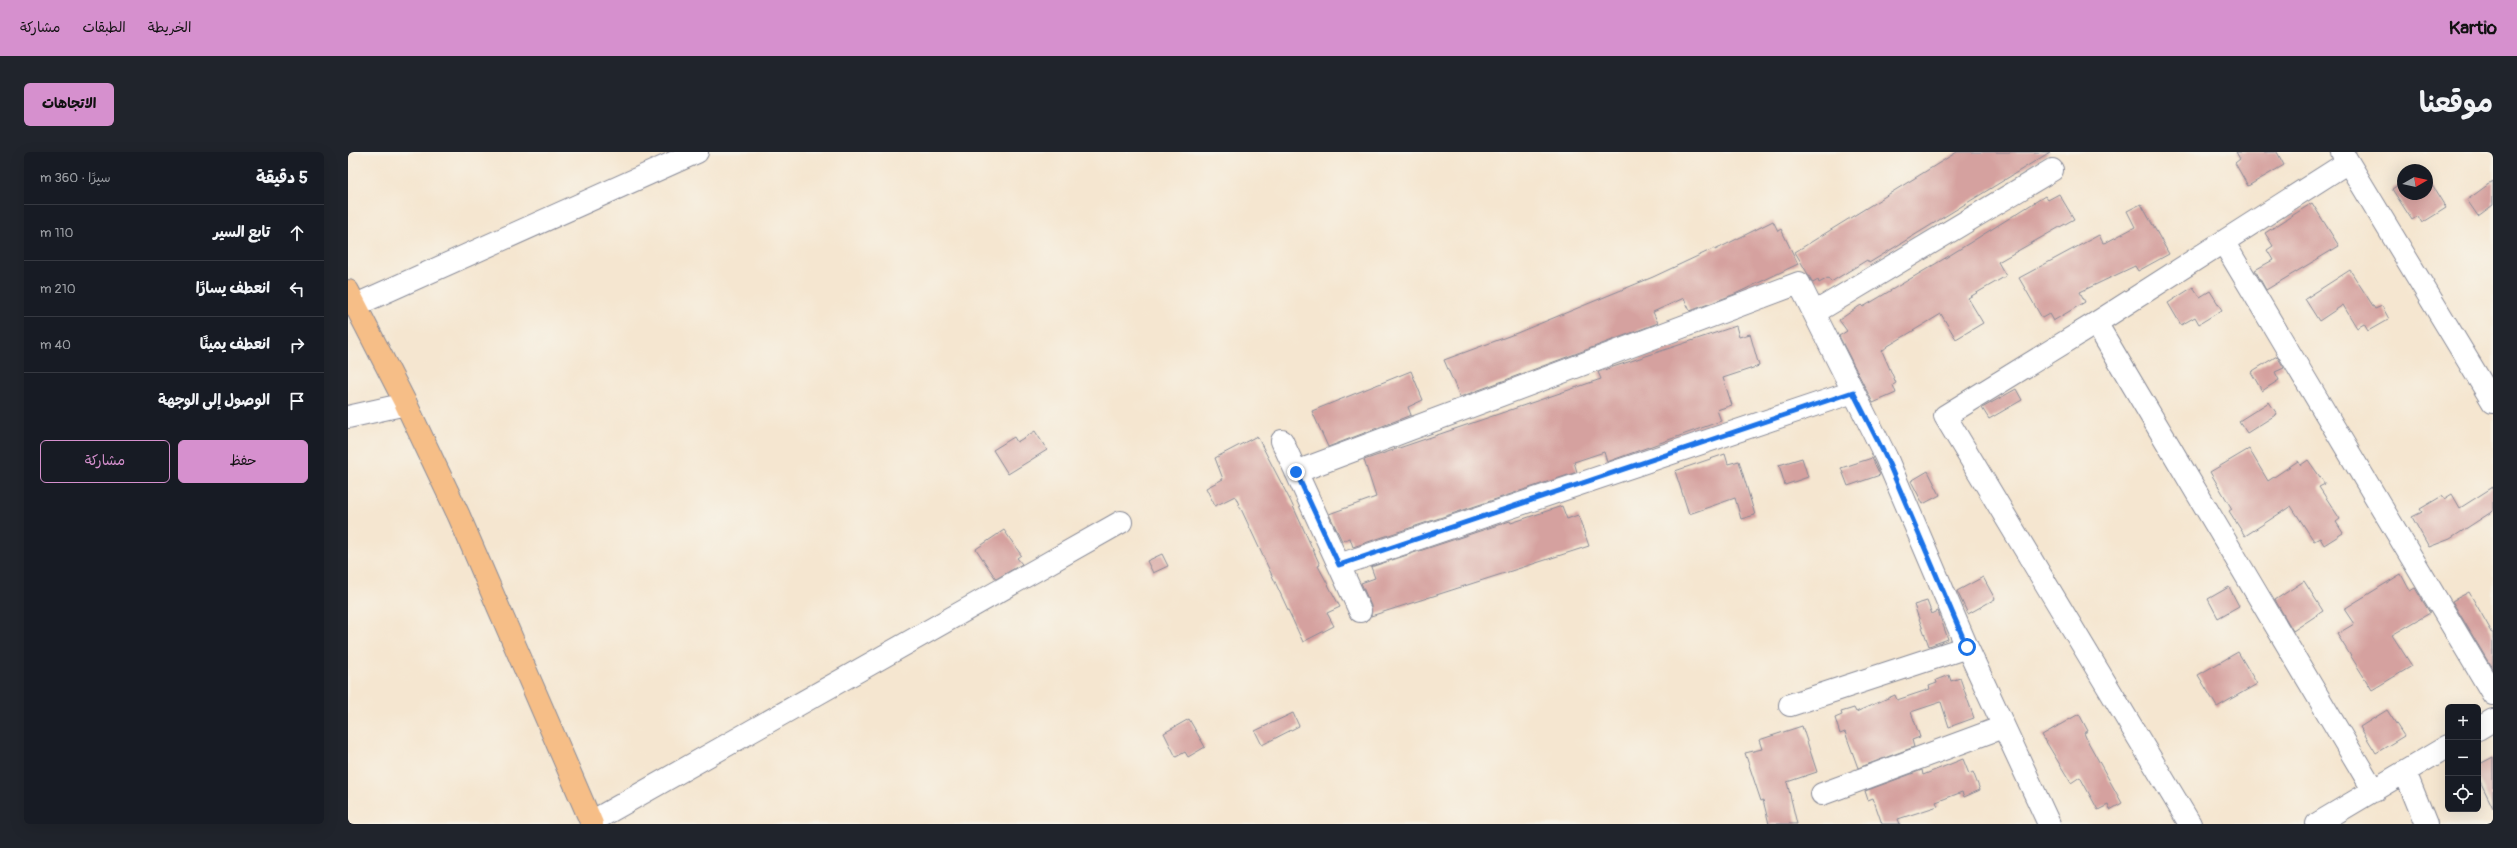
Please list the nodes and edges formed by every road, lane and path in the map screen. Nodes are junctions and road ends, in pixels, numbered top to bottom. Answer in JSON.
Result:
{"nodes":[{"id":1,"x":697,"y":152,"type":"edge"},
{"id":2,"x":2345,"y":157,"type":"edge"},
{"id":3,"x":2052,"y":170,"type":"dead end"},
{"id":4,"x":2224,"y":243,"type":"junction"},
{"id":5,"x":352,"y":298,"type":"edge"},
{"id":6,"x":1814,"y":313,"type":"junction"},
{"id":7,"x":2096,"y":323,"type":"junction"},
{"id":8,"x":1853,"y":392,"type":"junction"},
{"id":9,"x":2493,"y":402,"type":"edge"},
{"id":10,"x":406,"y":404,"type":"junction"},
{"id":11,"x":348,"y":417,"type":"edge"},
{"id":12,"x":1282,"y":441,"type":"dead end"},
{"id":13,"x":1296,"y":472,"type":"junction"},
{"id":14,"x":1122,"y":522,"type":"dead end"},
{"id":15,"x":1339,"y":565,"type":"junction"},
{"id":16,"x":1360,"y":611,"type":"dead end"},
{"id":17,"x":1967,"y":647,"type":"junction"},
{"id":18,"x":2493,"y":694,"type":"edge"},
{"id":19,"x":1790,"y":705,"type":"dead end"},
{"id":20,"x":2493,"y":720,"type":"edge"},
{"id":21,"x":2003,"y":727,"type":"junction"},
{"id":22,"x":2481,"y":727,"type":"edge"},
{"id":23,"x":2445,"y":748,"type":"edge"},
{"id":24,"x":2405,"y":772,"type":"junction"},
{"id":25,"x":2374,"y":791,"type":"junction"},
{"id":26,"x":1822,"y":794,"type":"dead end"},
{"id":27,"x":592,"y":823,"type":"edge"},
{"id":28,"x":2048,"y":824,"type":"edge"},
{"id":29,"x":2190,"y":824,"type":"edge"},
{"id":30,"x":2317,"y":824,"type":"edge"},
{"id":31,"x":2426,"y":824,"type":"edge"}],
"edges":[{"from":1,"to":5,"type":"street"},
{"from":2,"to":4,"type":"street"},
{"from":2,"to":9,"type":"street"},
{"from":3,"to":6,"type":"street"},
{"from":4,"to":7,"type":"street"},
{"from":4,"to":18,"type":"street"},
{"from":5,"to":10,"type":"main road"},
{"from":6,"to":8,"type":"street"},
{"from":6,"to":13,"type":"street"},
{"from":7,"to":25,"type":"street"},
{"from":7,"to":29,"type":"street"},
{"from":8,"to":15,"type":"street"},
{"from":8,"to":17,"type":"street"},
{"from":10,"to":11,"type":"street"},
{"from":10,"to":27,"type":"main road"},
{"from":12,"to":13,"type":"street"},
{"from":13,"to":15,"type":"street"},
{"from":14,"to":27,"type":"street"},
{"from":15,"to":16,"type":"street"},
{"from":17,"to":19,"type":"street"},
{"from":17,"to":21,"type":"street"},
{"from":20,"to":22,"type":"street"},
{"from":21,"to":26,"type":"street"},
{"from":21,"to":28,"type":"street"},
{"from":23,"to":24,"type":"street"},
{"from":24,"to":25,"type":"street"},
{"from":24,"to":31,"type":"street"},
{"from":25,"to":30,"type":"street"}]}
